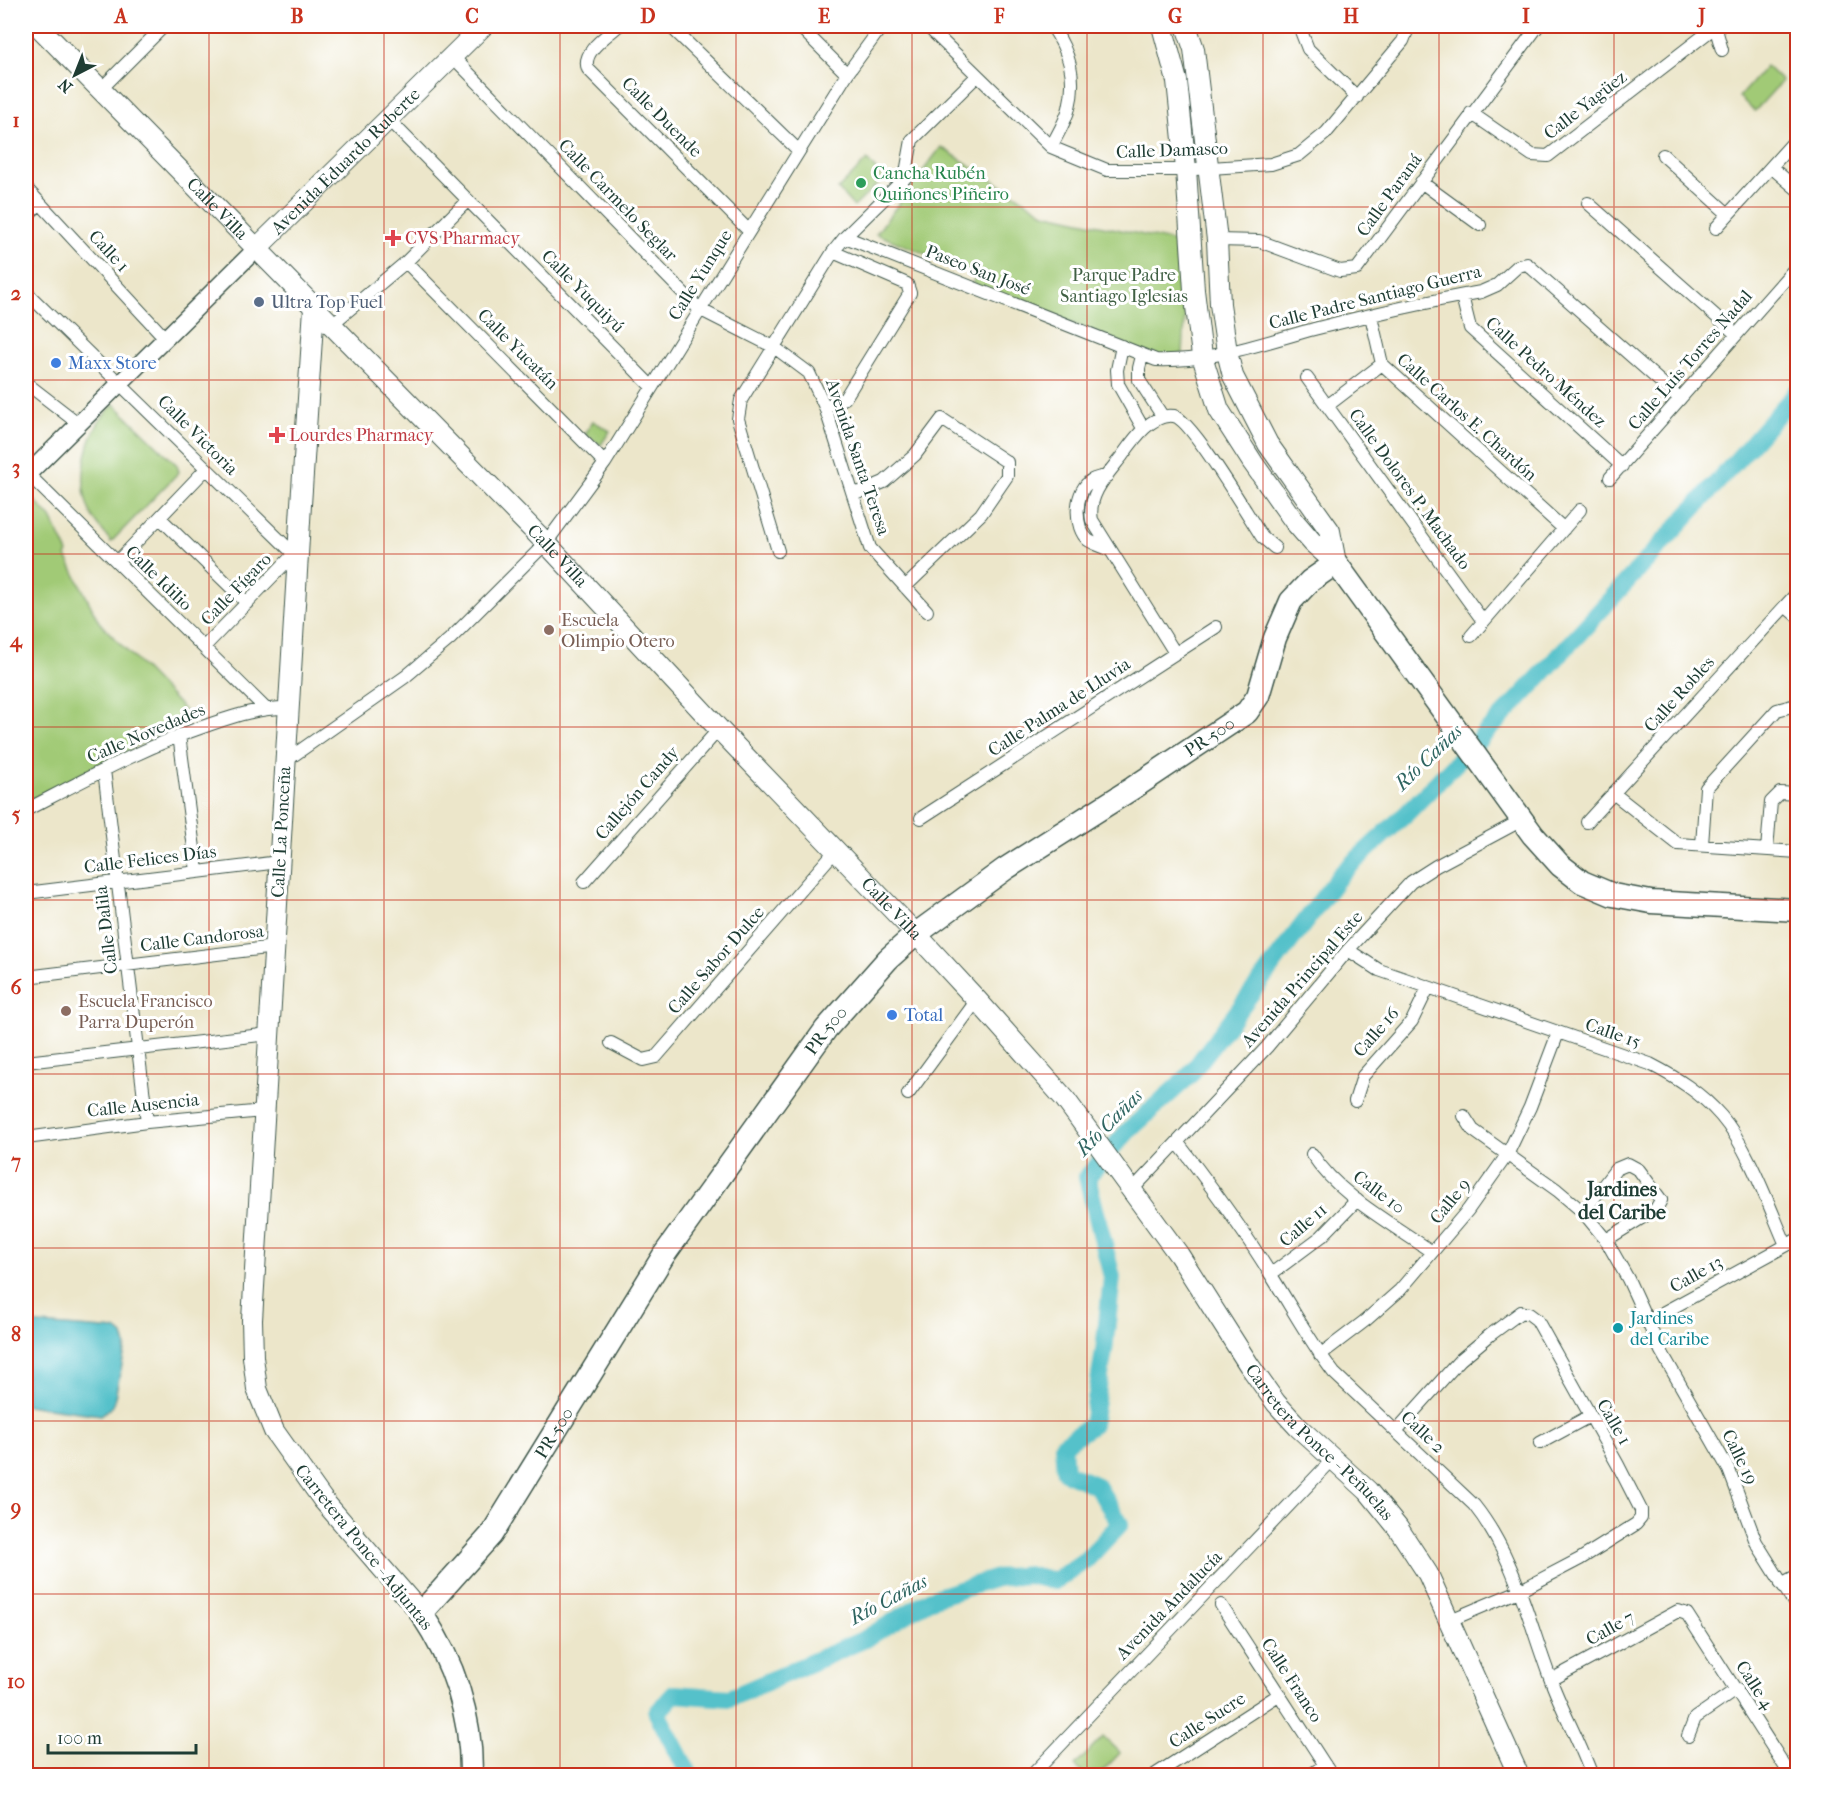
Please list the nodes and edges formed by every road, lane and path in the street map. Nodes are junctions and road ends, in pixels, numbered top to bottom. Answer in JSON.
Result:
{"nodes":[{"id":1,"x":38,"y":26,"type":"edge"},
{"id":2,"x":164,"y":26,"type":"edge"},
{"id":3,"x":483,"y":26,"type":"edge"},
{"id":4,"x":618,"y":26,"type":"edge"},
{"id":5,"x":670,"y":26,"type":"edge"},
{"id":6,"x":799,"y":26,"type":"edge"},
{"id":7,"x":882,"y":26,"type":"edge"},
{"id":8,"x":927,"y":26,"type":"edge"},
{"id":9,"x":1052,"y":26,"type":"edge"},
{"id":10,"x":1162,"y":26,"type":"edge"},
{"id":11,"x":1186,"y":26,"type":"edge"},
{"id":12,"x":1299,"y":26,"type":"edge"},
{"id":13,"x":1409,"y":26,"type":"edge"},
{"id":14,"x":1538,"y":26,"type":"edge"},
{"id":15,"x":1715,"y":26,"type":"edge"},
{"id":16,"x":1722,"y":50,"type":"dead end"},
{"id":17,"x":452,"y":56,"type":"junction"},
{"id":18,"x":847,"y":74,"type":"junction"},
{"id":19,"x":977,"y":76,"type":"junction"},
{"id":20,"x":101,"y":89,"type":"junction"},
{"id":21,"x":1357,"y":97,"type":"junction"},
{"id":22,"x":1471,"y":113,"type":"junction"},
{"id":23,"x":388,"y":118,"type":"junction"},
{"id":24,"x":1797,"y":136,"type":"edge"},
{"id":25,"x":1051,"y":147,"type":"junction"},
{"id":26,"x":799,"y":151,"type":"junction"},
{"id":27,"x":1663,"y":155,"type":"dead end"},
{"id":28,"x":1771,"y":167,"type":"junction"},
{"id":29,"x":1209,"y":168,"type":"junction"},
{"id":30,"x":1186,"y":169,"type":"junction"},
{"id":31,"x":1421,"y":182,"type":"junction"},
{"id":32,"x":26,"y":188,"type":"edge"},
{"id":33,"x":1797,"y":190,"type":"edge"},
{"id":34,"x":468,"y":200,"type":"junction"},
{"id":35,"x":40,"y":203,"type":"junction"},
{"id":36,"x":1588,"y":203,"type":"dead end"},
{"id":37,"x":1728,"y":214,"type":"junction"},
{"id":38,"x":26,"y":217,"type":"edge"},
{"id":39,"x":1480,"y":225,"type":"dead end"},
{"id":40,"x":1716,"y":228,"type":"dead end"},
{"id":41,"x":749,"y":231,"type":"junction"},
{"id":42,"x":845,"y":237,"type":"junction"},
{"id":43,"x":1217,"y":240,"type":"junction"},
{"id":44,"x":257,"y":248,"type":"junction"},
{"id":45,"x":833,"y":252,"type":"junction"},
{"id":46,"x":406,"y":262,"type":"junction"},
{"id":47,"x":1797,"y":265,"type":"edge"},
{"id":48,"x":26,"y":292,"type":"edge"},
{"id":49,"x":1462,"y":296,"type":"junction"},
{"id":50,"x":314,"y":308,"type":"junction"},
{"id":51,"x":699,"y":309,"type":"junction"},
{"id":52,"x":1371,"y":316,"type":"junction"},
{"id":53,"x":331,"y":325,"type":"junction"},
{"id":54,"x":1736,"y":334,"type":"junction"},
{"id":55,"x":166,"y":339,"type":"junction"},
{"id":56,"x":1122,"y":346,"type":"junction"},
{"id":57,"x":774,"y":347,"type":"junction"},
{"id":58,"x":1214,"y":354,"type":"junction"},
{"id":59,"x":1143,"y":356,"type":"junction"},
{"id":60,"x":1382,"y":364,"type":"junction"},
{"id":61,"x":1307,"y":378,"type":"dead end"},
{"id":62,"x":120,"y":382,"type":"junction"},
{"id":63,"x":26,"y":383,"type":"edge"},
{"id":64,"x":651,"y":386,"type":"junction"},
{"id":65,"x":1680,"y":399,"type":"junction"},
{"id":66,"x":1327,"y":406,"type":"junction"},
{"id":67,"x":825,"y":407,"type":"junction"},
{"id":68,"x":1163,"y":417,"type":"junction"},
{"id":69,"x":79,"y":424,"type":"junction"},
{"id":70,"x":1143,"y":428,"type":"junction"},
{"id":71,"x":605,"y":463,"type":"junction"},
{"id":72,"x":1622,"y":466,"type":"junction"},
{"id":73,"x":206,"y":469,"type":"junction"},
{"id":74,"x":27,"y":475,"type":"edge"},
{"id":75,"x":1610,"y":478,"type":"dead end"},
{"id":76,"x":853,"y":495,"type":"junction"},
{"id":77,"x":1580,"y":510,"type":"dead end"},
{"id":78,"x":160,"y":518,"type":"junction"},
{"id":79,"x":1564,"y":529,"type":"junction"},
{"id":80,"x":546,"y":543,"type":"junction"},
{"id":81,"x":1275,"y":548,"type":"dead end"},
{"id":82,"x":778,"y":551,"type":"dead end"},
{"id":83,"x":295,"y":556,"type":"junction"},
{"id":84,"x":117,"y":562,"type":"junction"},
{"id":85,"x":1336,"y":563,"type":"junction"},
{"id":86,"x":905,"y":587,"type":"junction"},
{"id":87,"x":1797,"y":592,"type":"edge"},
{"id":88,"x":247,"y":603,"type":"junction"},
{"id":89,"x":1785,"y":606,"type":"junction"},
{"id":90,"x":927,"y":611,"type":"dead end"},
{"id":91,"x":1797,"y":617,"type":"edge"},
{"id":92,"x":1483,"y":621,"type":"junction"},
{"id":93,"x":1216,"y":627,"type":"dead end"},
{"id":94,"x":1471,"y":636,"type":"dead end"},
{"id":95,"x":204,"y":647,"type":"junction"},
{"id":96,"x":1175,"y":653,"type":"junction"},
{"id":97,"x":266,"y":708,"type":"junction"},
{"id":98,"x":287,"y":708,"type":"junction"},
{"id":99,"x":1797,"y":708,"type":"edge"},
{"id":100,"x":719,"y":729,"type":"junction"},
{"id":101,"x":179,"y":735,"type":"junction"},
{"id":102,"x":284,"y":762,"type":"junction"},
{"id":103,"x":104,"y":770,"type":"junction"},
{"id":104,"x":1613,"y":793,"type":"junction"},
{"id":105,"x":1797,"y":794,"type":"edge"},
{"id":106,"x":26,"y":810,"type":"edge"},
{"id":107,"x":921,"y":818,"type":"dead end"},
{"id":108,"x":1522,"y":820,"type":"junction"},
{"id":109,"x":1587,"y":822,"type":"dead end"},
{"id":110,"x":1702,"y":845,"type":"junction"},
{"id":111,"x":836,"y":850,"type":"junction"},
{"id":112,"x":1767,"y":850,"type":"junction"},
{"id":113,"x":1797,"y":852,"type":"edge"},
{"id":114,"x":279,"y":862,"type":"junction"},
{"id":115,"x":197,"y":871,"type":"junction"},
{"id":116,"x":119,"y":881,"type":"junction"},
{"id":117,"x":584,"y":882,"type":"dead end"},
{"id":118,"x":26,"y":893,"type":"edge"},
{"id":119,"x":1797,"y":910,"type":"edge"},
{"id":120,"x":916,"y":934,"type":"junction"},
{"id":121,"x":275,"y":947,"type":"junction"},
{"id":122,"x":1348,"y":950,"type":"junction"},
{"id":123,"x":129,"y":965,"type":"junction"},
{"id":124,"x":26,"y":977,"type":"edge"},
{"id":125,"x":1428,"y":988,"type":"junction"},
{"id":126,"x":977,"y":1000,"type":"junction"},
{"id":127,"x":1558,"y":1033,"type":"junction"},
{"id":128,"x":268,"y":1034,"type":"junction"},
{"id":129,"x":611,"y":1043,"type":"dead end"},
{"id":130,"x":139,"y":1048,"type":"junction"},
{"id":131,"x":26,"y":1062,"type":"edge"},
{"id":132,"x":908,"y":1094,"type":"dead end"},
{"id":133,"x":1355,"y":1101,"type":"dead end"},
{"id":134,"x":264,"y":1111,"type":"junction"},
{"id":135,"x":1464,"y":1116,"type":"dead end"},
{"id":136,"x":147,"y":1122,"type":"junction"},
{"id":137,"x":1086,"y":1128,"type":"joint"},
{"id":138,"x":26,"y":1138,"type":"edge"},
{"id":139,"x":1178,"y":1143,"type":"junction"},
{"id":140,"x":1312,"y":1154,"type":"dead end"},
{"id":141,"x":1507,"y":1155,"type":"junction"},
{"id":142,"x":1128,"y":1184,"type":"junction"},
{"id":143,"x":1356,"y":1200,"type":"junction"},
{"id":144,"x":1582,"y":1212,"type":"junction"},
{"id":145,"x":1606,"y":1240,"type":"junction"},
{"id":146,"x":1792,"y":1242,"type":"edge"},
{"id":147,"x":1432,"y":1252,"type":"junction"},
{"id":148,"x":1271,"y":1274,"type":"junction"},
{"id":149,"x":1648,"y":1321,"type":"junction"},
{"id":150,"x":1320,"y":1355,"type":"junction"},
{"id":151,"x":253,"y":1357,"type":"joint"},
{"id":152,"x":1590,"y":1416,"type":"junction"},
{"id":153,"x":1396,"y":1431,"type":"junction"},
{"id":154,"x":1540,"y":1443,"type":"dead end"},
{"id":155,"x":1334,"y":1458,"type":"junction"},
{"id":156,"x":1797,"y":1575,"type":"edge"},
{"id":157,"x":1781,"y":1584,"type":"junction"},
{"id":158,"x":1519,"y":1591,"type":"junction"},
{"id":159,"x":1221,"y":1605,"type":"dead end"},
{"id":160,"x":1688,"y":1609,"type":"joint"},
{"id":161,"x":1797,"y":1609,"type":"edge"},
{"id":162,"x":421,"y":1613,"type":"junction"},
{"id":163,"x":1448,"y":1621,"type":"junction"},
{"id":164,"x":1551,"y":1680,"type":"junction"},
{"id":165,"x":1737,"y":1689,"type":"junction"},
{"id":166,"x":1280,"y":1694,"type":"junction"},
{"id":167,"x":1688,"y":1736,"type":"dead end"},
{"id":168,"x":1329,"y":1770,"type":"edge"},
{"id":169,"x":471,"y":1776,"type":"edge"},
{"id":170,"x":1031,"y":1776,"type":"edge"},
{"id":171,"x":1153,"y":1776,"type":"edge"},
{"id":172,"x":1309,"y":1776,"type":"edge"},
{"id":173,"x":1519,"y":1776,"type":"edge"},
{"id":174,"x":1592,"y":1776,"type":"edge"},
{"id":175,"x":1791,"y":1776,"type":"edge"}],
"edges":[{"from":1,"to":20,"type":"main road","name":"Calle Villa"},
{"from":2,"to":20,"type":"street"},
{"from":3,"to":17,"type":"main road","name":"Avenida Eduardo Ruberte"},
{"from":4,"to":41,"type":"street","name":"Calle Duende"},
{"from":5,"to":26,"type":"street"},
{"from":6,"to":18,"type":"street"},
{"from":7,"to":18,"type":"street","name":"Calle Yunque"},
{"from":8,"to":19,"type":"street","name":"Calle Damasco"},
{"from":9,"to":25,"type":"street"},
{"from":10,"to":30,"type":"main road"},
{"from":11,"to":29,"type":"main road"},
{"from":12,"to":21,"type":"street"},
{"from":13,"to":21,"type":"street","name":"Calle Damasco"},
{"from":14,"to":22,"type":"street","name":"Calle Paraná"},
{"from":15,"to":16,"type":"street"},
{"from":15,"to":22,"type":"street","name":"Calle Yagüez"},
{"from":17,"to":23,"type":"main road","name":"Avenida Eduardo Ruberte"},
{"from":17,"to":51,"type":"street","name":"Calle Carmelo Seglar"},
{"from":18,"to":26,"type":"street","name":"Calle Yunque"},
{"from":19,"to":25,"type":"street","name":"Calle Damasco"},
{"from":19,"to":42,"type":"street"},
{"from":20,"to":44,"type":"main road","name":"Calle Villa"},
{"from":21,"to":29,"type":"street","name":"Calle Damasco"},
{"from":22,"to":31,"type":"street","name":"Calle Paraná"},
{"from":23,"to":34,"type":"street","name":"Calle Yuquiyú"},
{"from":23,"to":44,"type":"main road","name":"Avenida Eduardo Ruberte"},
{"from":24,"to":28,"type":"street"},
{"from":25,"to":30,"type":"street","name":"Calle Damasco"},
{"from":26,"to":41,"type":"street","name":"Calle Yunque"},
{"from":27,"to":37,"type":"street"},
{"from":28,"to":33,"type":"street"},
{"from":28,"to":37,"type":"street"},
{"from":29,"to":30,"type":"street","name":"Calle Damasco"},
{"from":29,"to":43,"type":"main road"},
{"from":30,"to":58,"type":"main road"},
{"from":31,"to":39,"type":"street"},
{"from":31,"to":43,"type":"street","name":"Calle Paraná"},
{"from":32,"to":35,"type":"street","name":"Calle 1"},
{"from":34,"to":46,"type":"street"},
{"from":34,"to":64,"type":"street","name":"Calle Yuquiyú"},
{"from":35,"to":38,"type":"street"},
{"from":35,"to":55,"type":"street","name":"Calle 1"},
{"from":36,"to":54,"type":"street"},
{"from":37,"to":40,"type":"street"},
{"from":41,"to":51,"type":"street","name":"Calle Yunque"},
{"from":42,"to":45,"type":"street"},
{"from":42,"to":56,"type":"street","name":"Paseo San José"},
{"from":43,"to":58,"type":"main road"},
{"from":44,"to":50,"type":"main road","name":"Calle Villa"},
{"from":44,"to":55,"type":"street","name":"Avenida Eduardo Ruberte"},
{"from":45,"to":57,"type":"street"},
{"from":45,"to":67,"type":"street"},
{"from":46,"to":53,"type":"street"},
{"from":46,"to":71,"type":"street","name":"Calle Yucatán"},
{"from":47,"to":54,"type":"street","name":"Calle Luis Torres Nadal"},
{"from":48,"to":62,"type":"street","name":"Calle Victoria"},
{"from":49,"to":52,"type":"street","name":"Calle Padre Santiago Guerra"},
{"from":49,"to":65,"type":"street","name":"Calle Padre Santiago Guerra"},
{"from":49,"to":72,"type":"street","name":"Calle Pedro Méndez"},
{"from":50,"to":53,"type":"main road","name":"Calle Villa"},
{"from":50,"to":83,"type":"main road","name":"Calle La Ponceña"},
{"from":51,"to":57,"type":"street","name":"Calle Carmelo Seglar"},
{"from":51,"to":64,"type":"street","name":"Calle Yunque"},
{"from":52,"to":58,"type":"street","name":"Calle Padre Santiago Guerra"},
{"from":52,"to":60,"type":"street","name":"Calle Carlos E. Chardón"},
{"from":53,"to":80,"type":"main road","name":"Calle Villa"},
{"from":54,"to":65,"type":"street","name":"Calle Luis Torres Nadal"},
{"from":55,"to":62,"type":"street","name":"Avenida Eduardo Ruberte"},
{"from":56,"to":59,"type":"street","name":"Paseo San José"},
{"from":56,"to":70,"type":"street"},
{"from":57,"to":67,"type":"street","name":"Avenida Santa Teresa"},
{"from":57,"to":82,"type":"street"},
{"from":58,"to":59,"type":"street","name":"Paseo San José"},
{"from":58,"to":85,"type":"main road"},
{"from":58,"to":85,"type":"main road"},
{"from":59,"to":68,"type":"street"},
{"from":60,"to":66,"type":"street"},
{"from":60,"to":79,"type":"street","name":"Calle Carlos E. Chardón"},
{"from":61,"to":66,"type":"street","name":"Calle Dolores P. Machado"},
{"from":62,"to":69,"type":"street","name":"Avenida Eduardo Ruberte"},
{"from":62,"to":73,"type":"street","name":"Calle Victoria"},
{"from":63,"to":69,"type":"street"},
{"from":64,"to":71,"type":"street","name":"Calle Yunque"},
{"from":65,"to":72,"type":"street","name":"Calle Luis Torres Nadal"},
{"from":66,"to":92,"type":"street","name":"Calle Dolores P. Machado"},
{"from":67,"to":76,"type":"street","name":"Avenida Santa Teresa"},
{"from":68,"to":70,"type":"street"},
{"from":68,"to":81,"type":"street"},
{"from":69,"to":74,"type":"street","name":"Avenida Eduardo Ruberte"},
{"from":70,"to":96,"type":"street"},
{"from":71,"to":80,"type":"street","name":"Calle Yunque"},
{"from":72,"to":75,"type":"street","name":"Calle Luis Torres Nadal"},
{"from":73,"to":78,"type":"street"},
{"from":73,"to":83,"type":"street","name":"Calle Victoria"},
{"from":74,"to":84,"type":"street","name":"Calle Idilio"},
{"from":76,"to":86,"type":"street","name":"Avenida Santa Teresa"},
{"from":76,"to":86,"type":"street"},
{"from":77,"to":79,"type":"street"},
{"from":78,"to":84,"type":"street"},
{"from":78,"to":88,"type":"street"},
{"from":79,"to":92,"type":"street"},
{"from":80,"to":100,"type":"main road","name":"Calle Villa"},
{"from":80,"to":102,"type":"street","name":"Calle Yunque"},
{"from":83,"to":88,"type":"street","name":"Calle Fígaro"},
{"from":83,"to":98,"type":"main road","name":"Calle La Ponceña"},
{"from":84,"to":95,"type":"street","name":"Calle Idilio"},
{"from":85,"to":108,"type":"highway"},
{"from":85,"to":120,"type":"highway","name":"PR-500","number":"PR-500"},
{"from":86,"to":90,"type":"street","name":"Avenida Santa Teresa"},
{"from":87,"to":89,"type":"street","name":"Calle Robles"},
{"from":88,"to":95,"type":"street","name":"Calle Fígaro"},
{"from":89,"to":91,"type":"street"},
{"from":89,"to":104,"type":"street","name":"Calle Robles"},
{"from":92,"to":94,"type":"street"},
{"from":93,"to":96,"type":"street","name":"Calle Palma de Lluvia"},
{"from":95,"to":97,"type":"street","name":"Calle Idilio"},
{"from":96,"to":107,"type":"street","name":"Calle Palma de Lluvia"},
{"from":97,"to":98,"type":"street","name":"Calle Novedades"},
{"from":97,"to":101,"type":"street","name":"Calle Novedades"},
{"from":98,"to":102,"type":"main road","name":"Calle La Ponceña"},
{"from":99,"to":110,"type":"street"},
{"from":100,"to":111,"type":"main road","name":"Calle Villa"},
{"from":100,"to":117,"type":"street","name":"Callejón Candy"},
{"from":101,"to":103,"type":"street","name":"Calle Novedades"},
{"from":101,"to":115,"type":"street"},
{"from":102,"to":114,"type":"main road","name":"Calle La Ponceña"},
{"from":103,"to":106,"type":"street","name":"Calle Novedades"},
{"from":103,"to":116,"type":"street","name":"Calle Dalila"},
{"from":104,"to":109,"type":"street","name":"Calle Robles"},
{"from":104,"to":110,"type":"street"},
{"from":105,"to":112,"type":"street"},
{"from":108,"to":119,"type":"highway"},
{"from":108,"to":122,"type":"street","name":"Avenida Principal Este"},
{"from":110,"to":112,"type":"street"},
{"from":111,"to":120,"type":"main road","name":"Calle Villa"},
{"from":111,"to":129,"type":"street","name":"Calle Sabor Dulce"},
{"from":112,"to":113,"type":"street"},
{"from":114,"to":115,"type":"street","name":"Calle Felices Días"},
{"from":114,"to":121,"type":"main road","name":"Calle La Ponceña"},
{"from":115,"to":116,"type":"street","name":"Calle Felices Días"},
{"from":116,"to":118,"type":"street","name":"Calle Felices Días"},
{"from":116,"to":123,"type":"street","name":"Calle Dalila"},
{"from":120,"to":126,"type":"main road","name":"Calle Villa"},
{"from":120,"to":162,"type":"highway","name":"PR-500","number":"PR-500"},
{"from":121,"to":123,"type":"street","name":"Calle Candorosa"},
{"from":121,"to":128,"type":"main road","name":"Calle La Ponceña"},
{"from":122,"to":125,"type":"street","name":"Calle 15"},
{"from":122,"to":139,"type":"street","name":"Avenida Principal Este"},
{"from":123,"to":124,"type":"street","name":"Calle Candorosa"},
{"from":123,"to":130,"type":"street","name":"Calle Dalila"},
{"from":125,"to":127,"type":"street","name":"Calle 15"},
{"from":125,"to":133,"type":"street","name":"Calle 16"},
{"from":126,"to":132,"type":"street"},
{"from":126,"to":137,"type":"main road","name":"Calle Villa"},
{"from":127,"to":141,"type":"street","name":"Calle 9"},
{"from":127,"to":146,"type":"street","name":"Calle 15"},
{"from":128,"to":130,"type":"street"},
{"from":128,"to":134,"type":"main road","name":"Calle La Ponceña"},
{"from":130,"to":131,"type":"street"},
{"from":130,"to":136,"type":"street","name":"Calle Dalila"},
{"from":134,"to":136,"type":"street","name":"Calle Ausencia"},
{"from":134,"to":151,"type":"main road","name":"Calle La Ponceña"},
{"from":135,"to":141,"type":"street"},
{"from":136,"to":138,"type":"street","name":"Calle Ausencia"},
{"from":137,"to":142,"type":"main road","name":"Carretera Ponce - Peñuelas"},
{"from":139,"to":142,"type":"street","name":"Avenida Principal Este"},
{"from":139,"to":148,"type":"street","name":"Calle 2"},
{"from":140,"to":143,"type":"street","name":"Calle 10"},
{"from":141,"to":144,"type":"street"},
{"from":141,"to":147,"type":"street","name":"Calle 9"},
{"from":142,"to":155,"type":"main road","name":"Carretera Ponce - Peñuelas"},
{"from":143,"to":147,"type":"street","name":"Calle 10"},
{"from":143,"to":148,"type":"street","name":"Calle 11"},
{"from":144,"to":145,"type":"street"},
{"from":144,"to":145,"type":"street"},
{"from":145,"to":149,"type":"street"},
{"from":146,"to":149,"type":"street","name":"Calle 13"},
{"from":147,"to":150,"type":"street","name":"Calle 9"},
{"from":148,"to":150,"type":"street","name":"Calle 2"},
{"from":149,"to":157,"type":"street","name":"Calle 19"},
{"from":150,"to":153,"type":"street","name":"Calle 2"},
{"from":151,"to":162,"type":"main road","name":"Carretera Ponce - Adjuntas"},
{"from":152,"to":153,"type":"street","name":"Calle 1"},
{"from":152,"to":154,"type":"street"},
{"from":152,"to":158,"type":"street","name":"Calle 1"},
{"from":153,"to":158,"type":"street","name":"Calle 2"},
{"from":155,"to":163,"type":"main road","name":"Carretera Ponce - Peñuelas"},
{"from":155,"to":170,"type":"street","name":"Avenida Andalucía"},
{"from":156,"to":157,"type":"street"},
{"from":157,"to":161,"type":"street","name":"Calle 19"},
{"from":158,"to":163,"type":"street","name":"Calle 1"},
{"from":158,"to":164,"type":"street","name":"Calle 2"},
{"from":159,"to":166,"type":"street","name":"Calle Franco"},
{"from":160,"to":164,"type":"street","name":"Calle 7"},
{"from":160,"to":165,"type":"street","name":"Calle 4"},
{"from":162,"to":169,"type":"highway","name":"Carretera Ponce - Adjuntas"},
{"from":163,"to":173,"type":"main road","name":"Carretera Ponce - Peñuelas"},
{"from":164,"to":174,"type":"street","name":"Calle 2"},
{"from":165,"to":167,"type":"street"},
{"from":165,"to":175,"type":"street","name":"Calle 4"},
{"from":166,"to":168,"type":"street","name":"Calle Franco"},
{"from":166,"to":171,"type":"street","name":"Calle Sucre"},
{"from":168,"to":172,"type":"street"}]}
